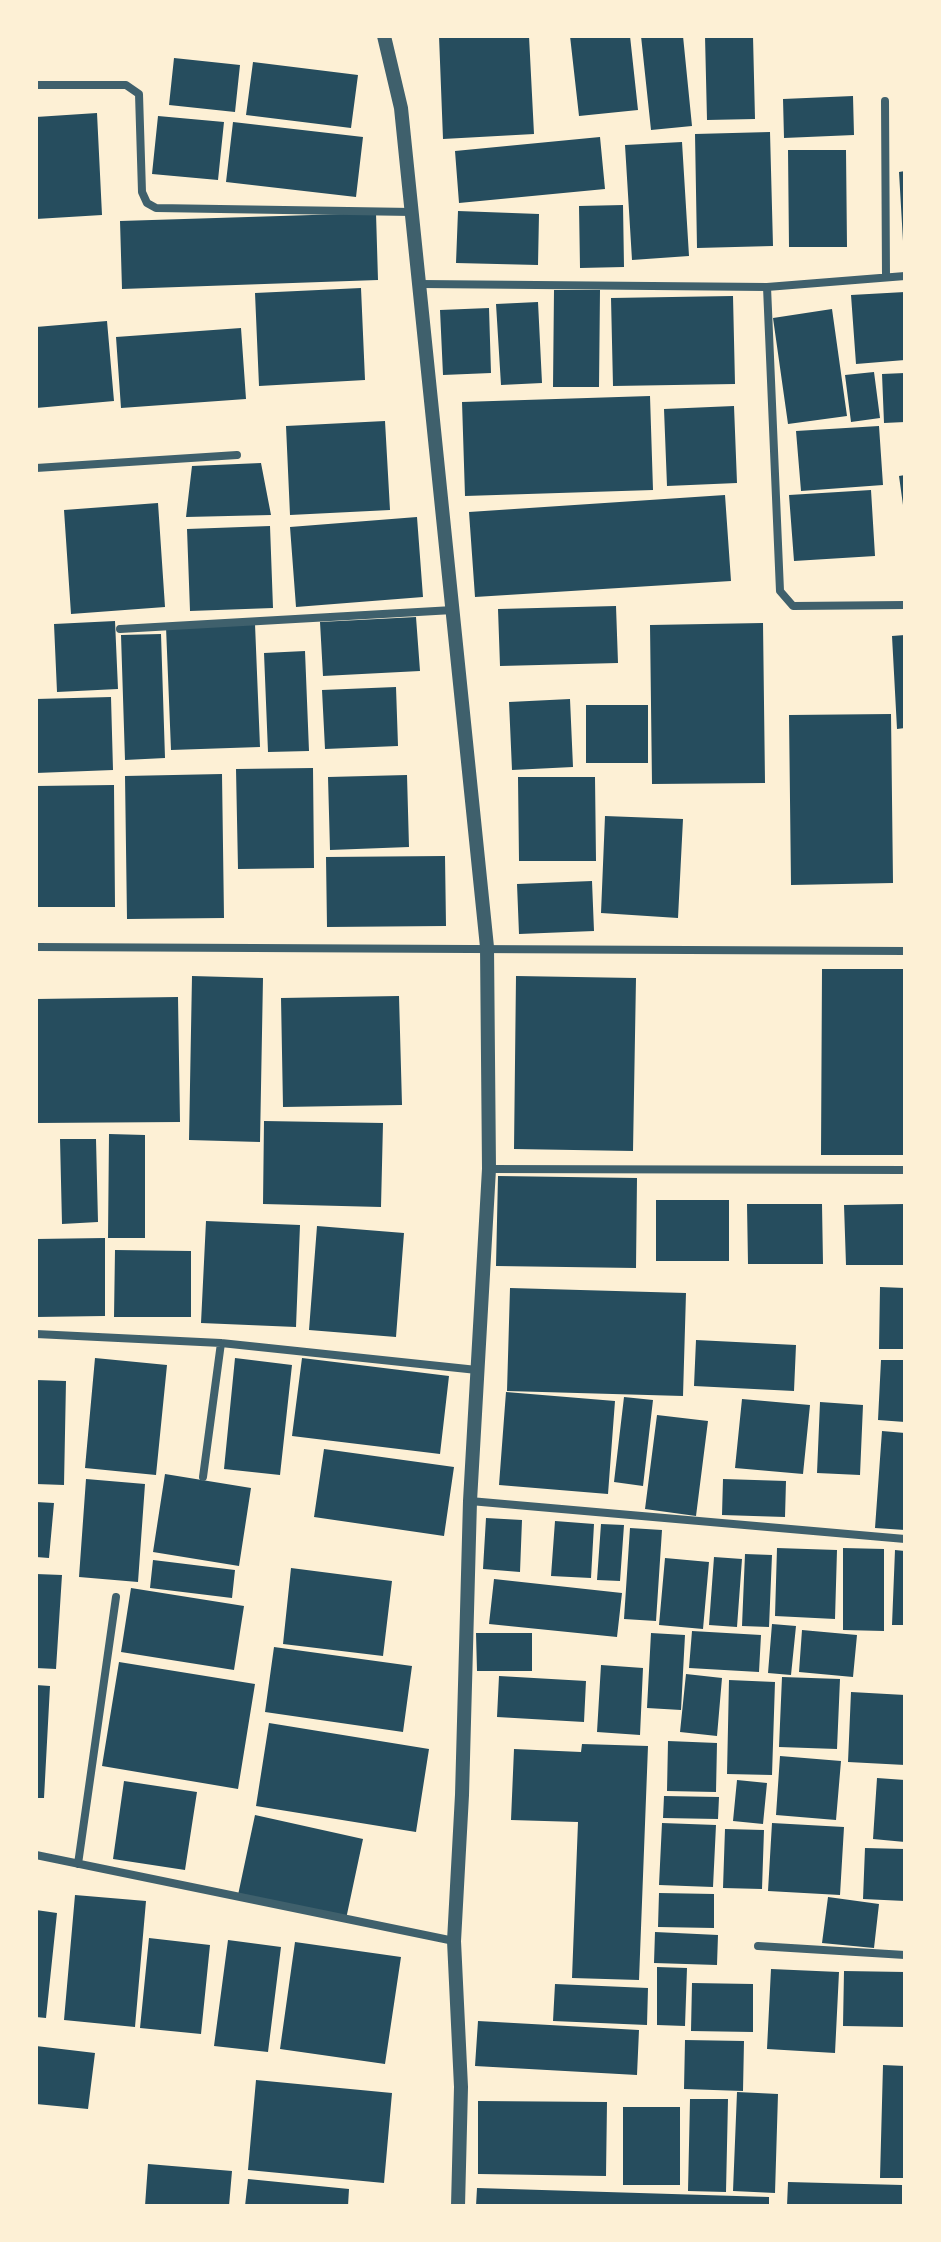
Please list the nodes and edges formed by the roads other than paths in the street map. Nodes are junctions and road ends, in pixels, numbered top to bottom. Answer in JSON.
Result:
{"nodes":[{"id":1,"x":386,"y":36,"type":"edge"},
{"id":2,"x":36,"y":85,"type":"edge"},
{"id":3,"x":885,"y":101,"type":"dead end"},
{"id":4,"x":412,"y":212,"type":"junction"},
{"id":5,"x":905,"y":276,"type":"edge"},
{"id":6,"x":886,"y":277,"type":"junction"},
{"id":7,"x":421,"y":284,"type":"junction"},
{"id":8,"x":767,"y":287,"type":"junction"},
{"id":9,"x":237,"y":455,"type":"dead end"},
{"id":10,"x":36,"y":468,"type":"edge"},
{"id":11,"x":905,"y":605,"type":"edge"},
{"id":12,"x":454,"y":610,"type":"junction"},
{"id":13,"x":120,"y":629,"type":"dead end"},
{"id":14,"x":36,"y":947,"type":"edge"},
{"id":15,"x":487,"y":947,"type":"junction"},
{"id":16,"x":905,"y":951,"type":"edge"},
{"id":17,"x":489,"y":1169,"type":"junction"},
{"id":18,"x":905,"y":1170,"type":"edge"},
{"id":19,"x":36,"y":1334,"type":"edge"},
{"id":20,"x":221,"y":1343,"type":"junction"},
{"id":21,"x":477,"y":1370,"type":"junction"},
{"id":22,"x":203,"y":1477,"type":"dead end"},
{"id":23,"x":470,"y":1501,"type":"junction"},
{"id":24,"x":905,"y":1539,"type":"edge"},
{"id":25,"x":116,"y":1597,"type":"dead end"},
{"id":26,"x":36,"y":1855,"type":"edge"},
{"id":27,"x":78,"y":1864,"type":"junction"},
{"id":28,"x":454,"y":1941,"type":"junction"},
{"id":29,"x":758,"y":1946,"type":"dead end"},
{"id":30,"x":905,"y":1955,"type":"edge"},
{"id":31,"x":458,"y":2206,"type":"edge"}],
"edges":[{"from":1,"to":4,"type":"street"},
{"from":2,"to":4,"type":"street"},
{"from":3,"to":6,"type":"street"},
{"from":4,"to":7,"type":"street"},
{"from":5,"to":6,"type":"street"},
{"from":6,"to":8,"type":"street"},
{"from":7,"to":8,"type":"street"},
{"from":7,"to":12,"type":"street"},
{"from":8,"to":11,"type":"street"},
{"from":9,"to":10,"type":"street"},
{"from":12,"to":13,"type":"street"},
{"from":12,"to":15,"type":"street"},
{"from":14,"to":15,"type":"street"},
{"from":15,"to":16,"type":"street"},
{"from":15,"to":17,"type":"street"},
{"from":17,"to":18,"type":"street"},
{"from":17,"to":21,"type":"street"},
{"from":19,"to":20,"type":"street"},
{"from":20,"to":21,"type":"street"},
{"from":20,"to":22,"type":"street"},
{"from":21,"to":23,"type":"street"},
{"from":23,"to":24,"type":"street"},
{"from":23,"to":28,"type":"street"},
{"from":25,"to":27,"type":"street"},
{"from":26,"to":27,"type":"street"},
{"from":27,"to":28,"type":"street"},
{"from":28,"to":31,"type":"street"},
{"from":29,"to":30,"type":"street"}]}
